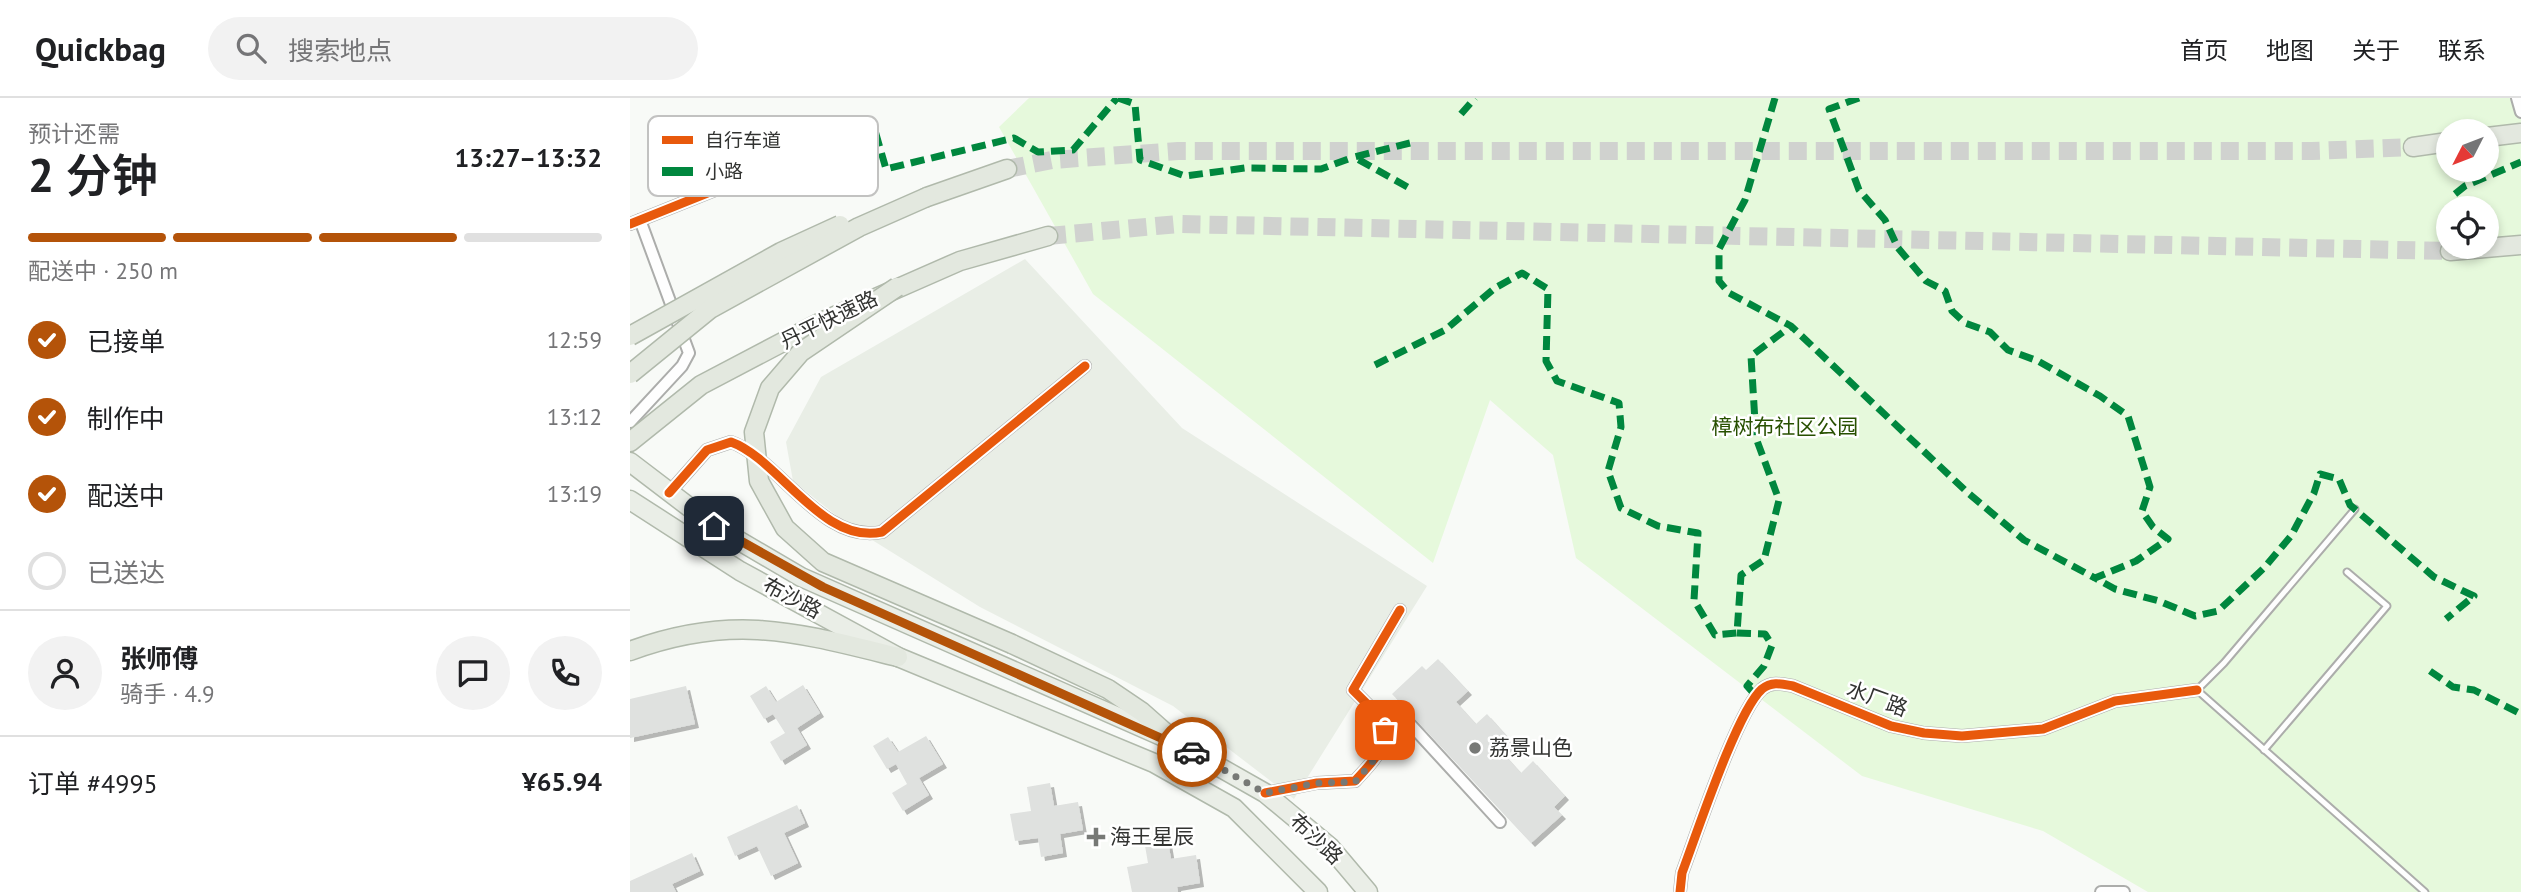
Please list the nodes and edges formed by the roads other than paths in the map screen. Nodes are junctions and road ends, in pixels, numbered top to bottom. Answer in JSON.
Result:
{"nodes":[{"id":1,"x":2517,"y":98,"type":"edge"},
{"id":2,"x":2521,"y":112,"type":"edge"},
{"id":3,"x":2521,"y":133,"type":"edge"},
{"id":4,"x":2499,"y":136,"type":"edge"},
{"id":5,"x":2436,"y":144,"type":"edge"},
{"id":6,"x":2413,"y":147,"type":"tunnel mouth"},
{"id":7,"x":1007,"y":169,"type":"tunnel mouth"},
{"id":8,"x":700,"y":196,"type":"edge"},
{"id":9,"x":927,"y":197,"type":"junction"},
{"id":10,"x":635,"y":222,"type":"edge"},
{"id":11,"x":1048,"y":236,"type":"tunnel mouth"},
{"id":12,"x":2521,"y":245,"type":"edge"},
{"id":13,"x":2499,"y":247,"type":"edge"},
{"id":14,"x":897,"y":287,"type":"junction"},
{"id":15,"x":630,"y":336,"type":"edge"},
{"id":16,"x":1085,"y":366,"type":"dead end"},
{"id":17,"x":630,"y":374,"type":"edge"},
{"id":18,"x":630,"y":422,"type":"edge"},
{"id":19,"x":630,"y":442,"type":"edge"},
{"id":20,"x":630,"y":462,"type":"edge"},
{"id":21,"x":669,"y":493,"type":"junction"},
{"id":22,"x":630,"y":500,"type":"edge"},
{"id":23,"x":2355,"y":509,"type":"dead end"},
{"id":24,"x":2347,"y":572,"type":"dead end"},
{"id":25,"x":1399,"y":610,"type":"dead end"},
{"id":26,"x":630,"y":651,"type":"edge"},
{"id":27,"x":898,"y":657,"type":"junction"},
{"id":28,"x":2197,"y":690,"type":"junction"},
{"id":29,"x":1399,"y":712,"type":"dead end"},
{"id":30,"x":1177,"y":743,"type":"junction"},
{"id":31,"x":2264,"y":750,"type":"junction"},
{"id":32,"x":1265,"y":793,"type":"junction"},
{"id":33,"x":1500,"y":822,"type":"dead end"},
{"id":34,"x":1318,"y":892,"type":"edge"},
{"id":35,"x":1368,"y":892,"type":"edge"},
{"id":36,"x":1680,"y":892,"type":"edge"},
{"id":37,"x":2101,"y":892,"type":"edge"},
{"id":38,"x":2124,"y":892,"type":"edge"},
{"id":39,"x":2425,"y":892,"type":"edge"}],
"edges":[{"from":1,"to":2,"type":"street"},
{"from":3,"to":4,"type":"highway"},
{"from":5,"to":6,"type":"highway"},
{"from":7,"to":9,"type":"highway"},
{"from":8,"to":10,"type":"street"},
{"from":9,"to":15,"type":"highway","bridge":true},
{"from":9,"to":17,"type":"highway","bridge":true},
{"from":10,"to":18,"type":"street"},
{"from":11,"to":14,"type":"highway","name":"丹平快速路"},
{"from":12,"to":13,"type":"highway"},
{"from":14,"to":19,"type":"highway","name":"丹平快速路","bridge":true},
{"from":14,"to":30,"type":"highway","bridge":true},
{"from":16,"to":21,"type":"street"},
{"from":20,"to":21,"type":"main road","name":"布沙路"},
{"from":21,"to":30,"type":"main road","name":"布沙路"},
{"from":22,"to":27,"type":"main road","name":"布沙路"},
{"from":23,"to":28,"type":"lane"},
{"from":24,"to":31,"type":"lane"},
{"from":25,"to":32,"type":"street"},
{"from":26,"to":27,"type":"highway"},
{"from":27,"to":34,"type":"main road","name":"布沙路"},
{"from":28,"to":31,"type":"lane"},
{"from":28,"to":36,"type":"street","name":"水厂路"},
{"from":29,"to":33,"type":"street"},
{"from":30,"to":32,"type":"main road","name":"布沙路"},
{"from":31,"to":39,"type":"lane"},
{"from":32,"to":35,"type":"main road","name":"布沙路"},
{"from":37,"to":38,"type":"street"}]}
